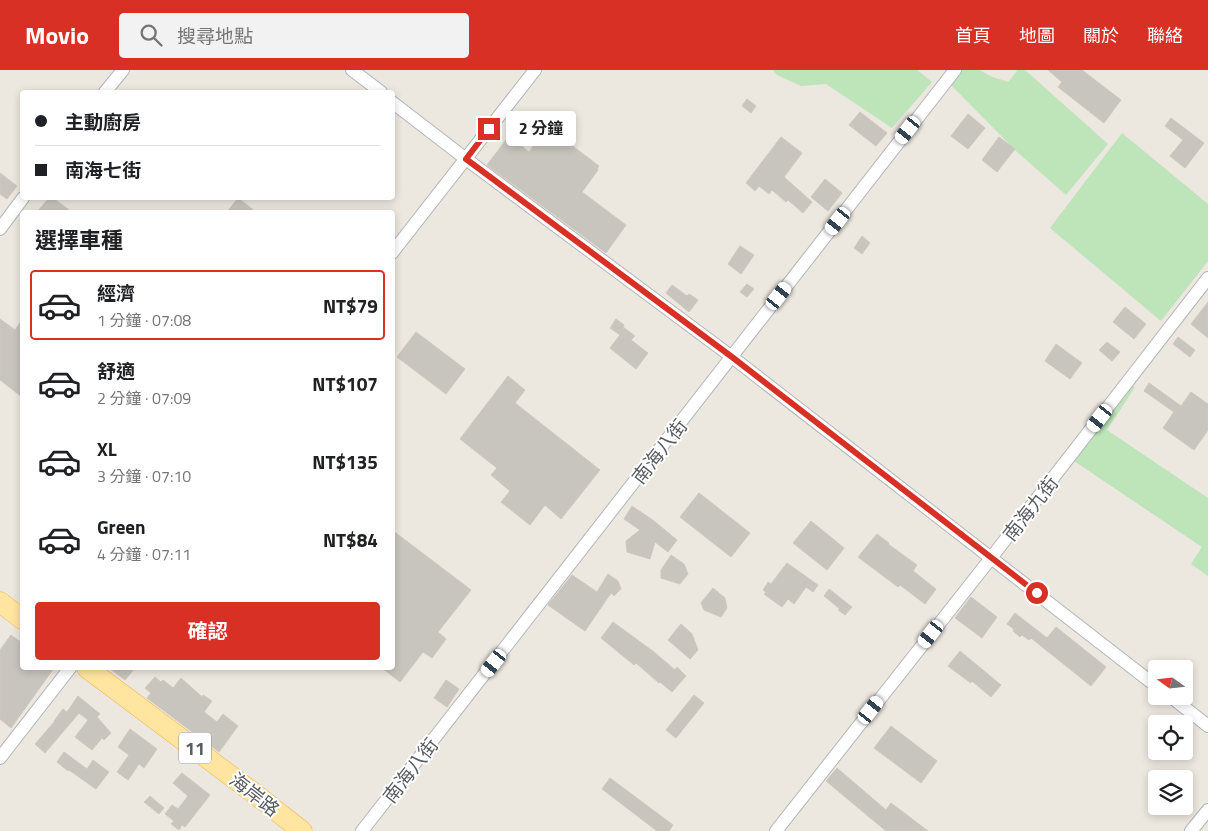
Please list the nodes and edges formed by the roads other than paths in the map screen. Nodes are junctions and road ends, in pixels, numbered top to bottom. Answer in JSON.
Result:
{"nodes":[{"id":1,"x":123,"y":70,"type":"edge"},
{"id":2,"x":352,"y":70,"type":"edge"},
{"id":3,"x":535,"y":70,"type":"edge"},
{"id":4,"x":955,"y":70,"type":"edge"},
{"id":5,"x":108,"y":90,"type":"edge"},
{"id":6,"x":378,"y":90,"type":"edge"},
{"id":7,"x":395,"y":104,"type":"edge"},
{"id":8,"x":466,"y":159,"type":"junction"},
{"id":9,"x":21,"y":200,"type":"edge"},
{"id":10,"x":0,"y":228,"type":"edge"},
{"id":11,"x":395,"y":249,"type":"edge"},
{"id":12,"x":1208,"y":278,"type":"edge"},
{"id":13,"x":732,"y":357,"type":"junction"},
{"id":14,"x":991,"y":558,"type":"junction"},
{"id":15,"x":0,"y":602,"type":"edge"},
{"id":16,"x":20,"y":617,"type":"edge"},
{"id":17,"x":68,"y":670,"type":"edge"},
{"id":18,"x":91,"y":670,"type":"edge"},
{"id":19,"x":1148,"y":680,"type":"edge"},
{"id":20,"x":1181,"y":705,"type":"edge"},
{"id":21,"x":1208,"y":726,"type":"edge"},
{"id":22,"x":0,"y":758,"type":"edge"},
{"id":23,"x":1208,"y":810,"type":"edge"},
{"id":24,"x":302,"y":831,"type":"edge"},
{"id":25,"x":362,"y":831,"type":"edge"},
{"id":26,"x":776,"y":831,"type":"edge"},
{"id":27,"x":1191,"y":831,"type":"edge"}],
"edges":[{"from":1,"to":5,"type":"street"},
{"from":2,"to":6,"type":"street"},
{"from":3,"to":8,"type":"street"},
{"from":4,"to":13,"type":"street","name":"南海八街"},
{"from":7,"to":8,"type":"street"},
{"from":8,"to":11,"type":"street"},
{"from":8,"to":13,"type":"street"},
{"from":9,"to":10,"type":"street"},
{"from":12,"to":14,"type":"street","name":"南海九街"},
{"from":13,"to":14,"type":"street"},
{"from":13,"to":25,"type":"street","name":"南海八街"},
{"from":14,"to":19,"type":"street"},
{"from":14,"to":26,"type":"street","name":"南海九街"},
{"from":15,"to":16,"type":"main road"},
{"from":17,"to":22,"type":"street"},
{"from":18,"to":24,"type":"main road","name":"海岸路","number":"11"},
{"from":20,"to":21,"type":"street"},
{"from":23,"to":27,"type":"street"}]}
